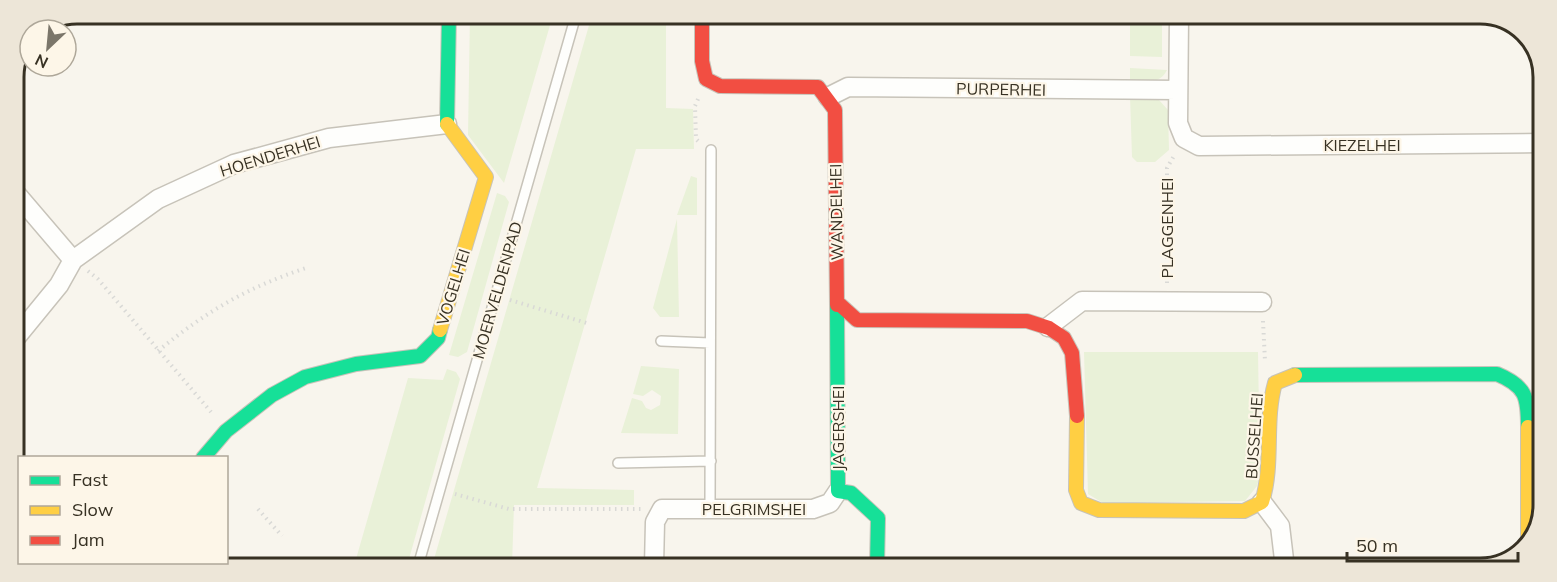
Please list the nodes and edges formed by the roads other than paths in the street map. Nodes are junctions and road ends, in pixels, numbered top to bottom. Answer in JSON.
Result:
{"nodes":[{"id":1,"x":449,"y":24,"type":"edge"},
{"id":2,"x":573,"y":24,"type":"edge"},
{"id":3,"x":702,"y":24,"type":"edge"},
{"id":4,"x":1179,"y":24,"type":"edge"},
{"id":5,"x":1177,"y":90,"type":"junction"},
{"id":6,"x":828,"y":97,"type":"junction"},
{"id":7,"x":447,"y":124,"type":"junction"},
{"id":8,"x":1533,"y":143,"type":"edge"},
{"id":9,"x":711,"y":150,"type":"road end"},
{"id":10,"x":24,"y":203,"type":"edge"},
{"id":11,"x":73,"y":260,"type":"junction"},
{"id":12,"x":837,"y":302,"type":"junction"},
{"id":13,"x":1262,"y":302,"type":"road end"},
{"id":14,"x":1048,"y":327,"type":"junction"},
{"id":15,"x":24,"y":328,"type":"edge"},
{"id":16,"x":661,"y":341,"type":"dead end"},
{"id":17,"x":711,"y":343,"type":"junction"},
{"id":18,"x":205,"y":456,"type":"edge"},
{"id":19,"x":711,"y":461,"type":"junction"},
{"id":20,"x":618,"y":463,"type":"dead end"},
{"id":21,"x":838,"y":490,"type":"junction"},
{"id":22,"x":1262,"y":502,"type":"junction"},
{"id":23,"x":711,"y":509,"type":"junction"},
{"id":24,"x":1528,"y":526,"type":"edge"},
{"id":25,"x":420,"y":558,"type":"edge"},
{"id":26,"x":654,"y":558,"type":"edge"},
{"id":27,"x":877,"y":558,"type":"edge"},
{"id":28,"x":1284,"y":558,"type":"edge"}],
"edges":[{"from":1,"to":7,"type":"street"},
{"from":2,"to":25,"type":"lane","name":"MOERVELDENPAD"},
{"from":3,"to":6,"type":"street"},
{"from":4,"to":5,"type":"street"},
{"from":5,"to":6,"type":"street","name":"PURPERHEI"},
{"from":5,"to":8,"type":"street","name":"KIEZELHEI"},
{"from":6,"to":12,"type":"street","name":"WANDELHEI"},
{"from":7,"to":11,"type":"street","name":"HOENDERHEI"},
{"from":7,"to":18,"type":"street","name":"VOGELHEI"},
{"from":9,"to":17,"type":"lane"},
{"from":10,"to":11,"type":"street"},
{"from":11,"to":15,"type":"street","name":"HOENDERHEI"},
{"from":12,"to":14,"type":"street"},
{"from":12,"to":21,"type":"street","name":"JAGERSHEI"},
{"from":13,"to":14,"type":"street"},
{"from":14,"to":22,"type":"street","name":"BUSSELHEI"},
{"from":16,"to":17,"type":"lane"},
{"from":17,"to":19,"type":"lane"},
{"from":19,"to":20,"type":"lane"},
{"from":19,"to":23,"type":"lane"},
{"from":21,"to":23,"type":"street","name":"PELGRIMSHEI"},
{"from":21,"to":27,"type":"street","name":"JAGERSHEI"},
{"from":22,"to":24,"type":"street","name":"BUSSELHEI"},
{"from":22,"to":28,"type":"street"},
{"from":23,"to":26,"type":"street","name":"PELGRIMSHEI"}]}
